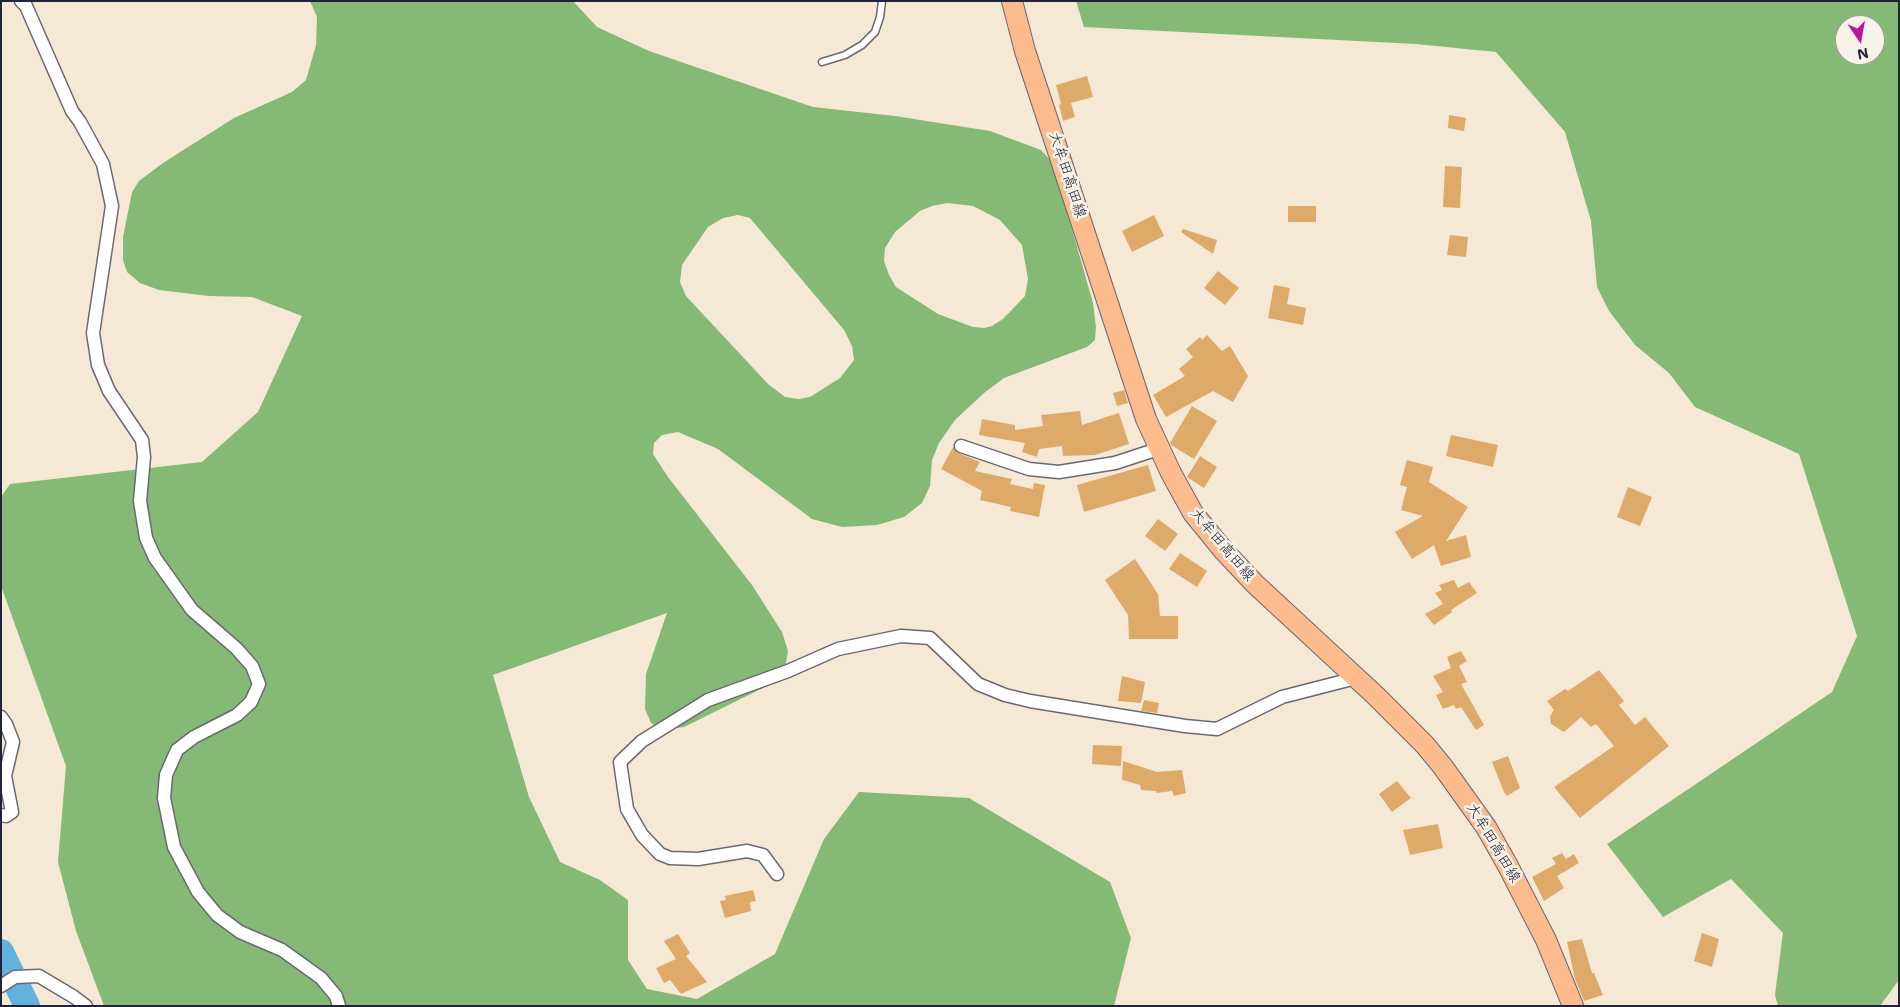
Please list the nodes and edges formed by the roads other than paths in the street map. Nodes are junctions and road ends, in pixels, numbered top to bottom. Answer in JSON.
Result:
{"nodes":[{"id":1,"x":21,"y":1,"type":"edge"},
{"id":2,"x":882,"y":1,"type":"edge"},
{"id":3,"x":1012,"y":1,"type":"edge"},
{"id":4,"x":822,"y":62,"type":"dead end"},
{"id":5,"x":961,"y":446,"type":"dead end"},
{"id":6,"x":1158,"y":449,"type":"junction"},
{"id":7,"x":1356,"y":678,"type":"junction"},
{"id":8,"x":1,"y":717,"type":"edge"},
{"id":9,"x":1,"y":815,"type":"edge"},
{"id":10,"x":777,"y":874,"type":"dead end"},
{"id":11,"x":1,"y":986,"type":"edge"},
{"id":12,"x":86,"y":1006,"type":"edge"},
{"id":13,"x":339,"y":1006,"type":"edge"},
{"id":14,"x":1573,"y":1006,"type":"edge"}],
"edges":[{"from":1,"to":13,"type":"street"},
{"from":2,"to":4,"type":"lane"},
{"from":3,"to":6,"type":"main road","name":"大牟田高田線"},
{"from":5,"to":6,"type":"street"},
{"from":6,"to":7,"type":"main road","name":"大牟田高田線"},
{"from":7,"to":10,"type":"street"},
{"from":7,"to":14,"type":"main road","name":"大牟田高田線"},
{"from":8,"to":9,"type":"street"},
{"from":11,"to":12,"type":"street"}]}
